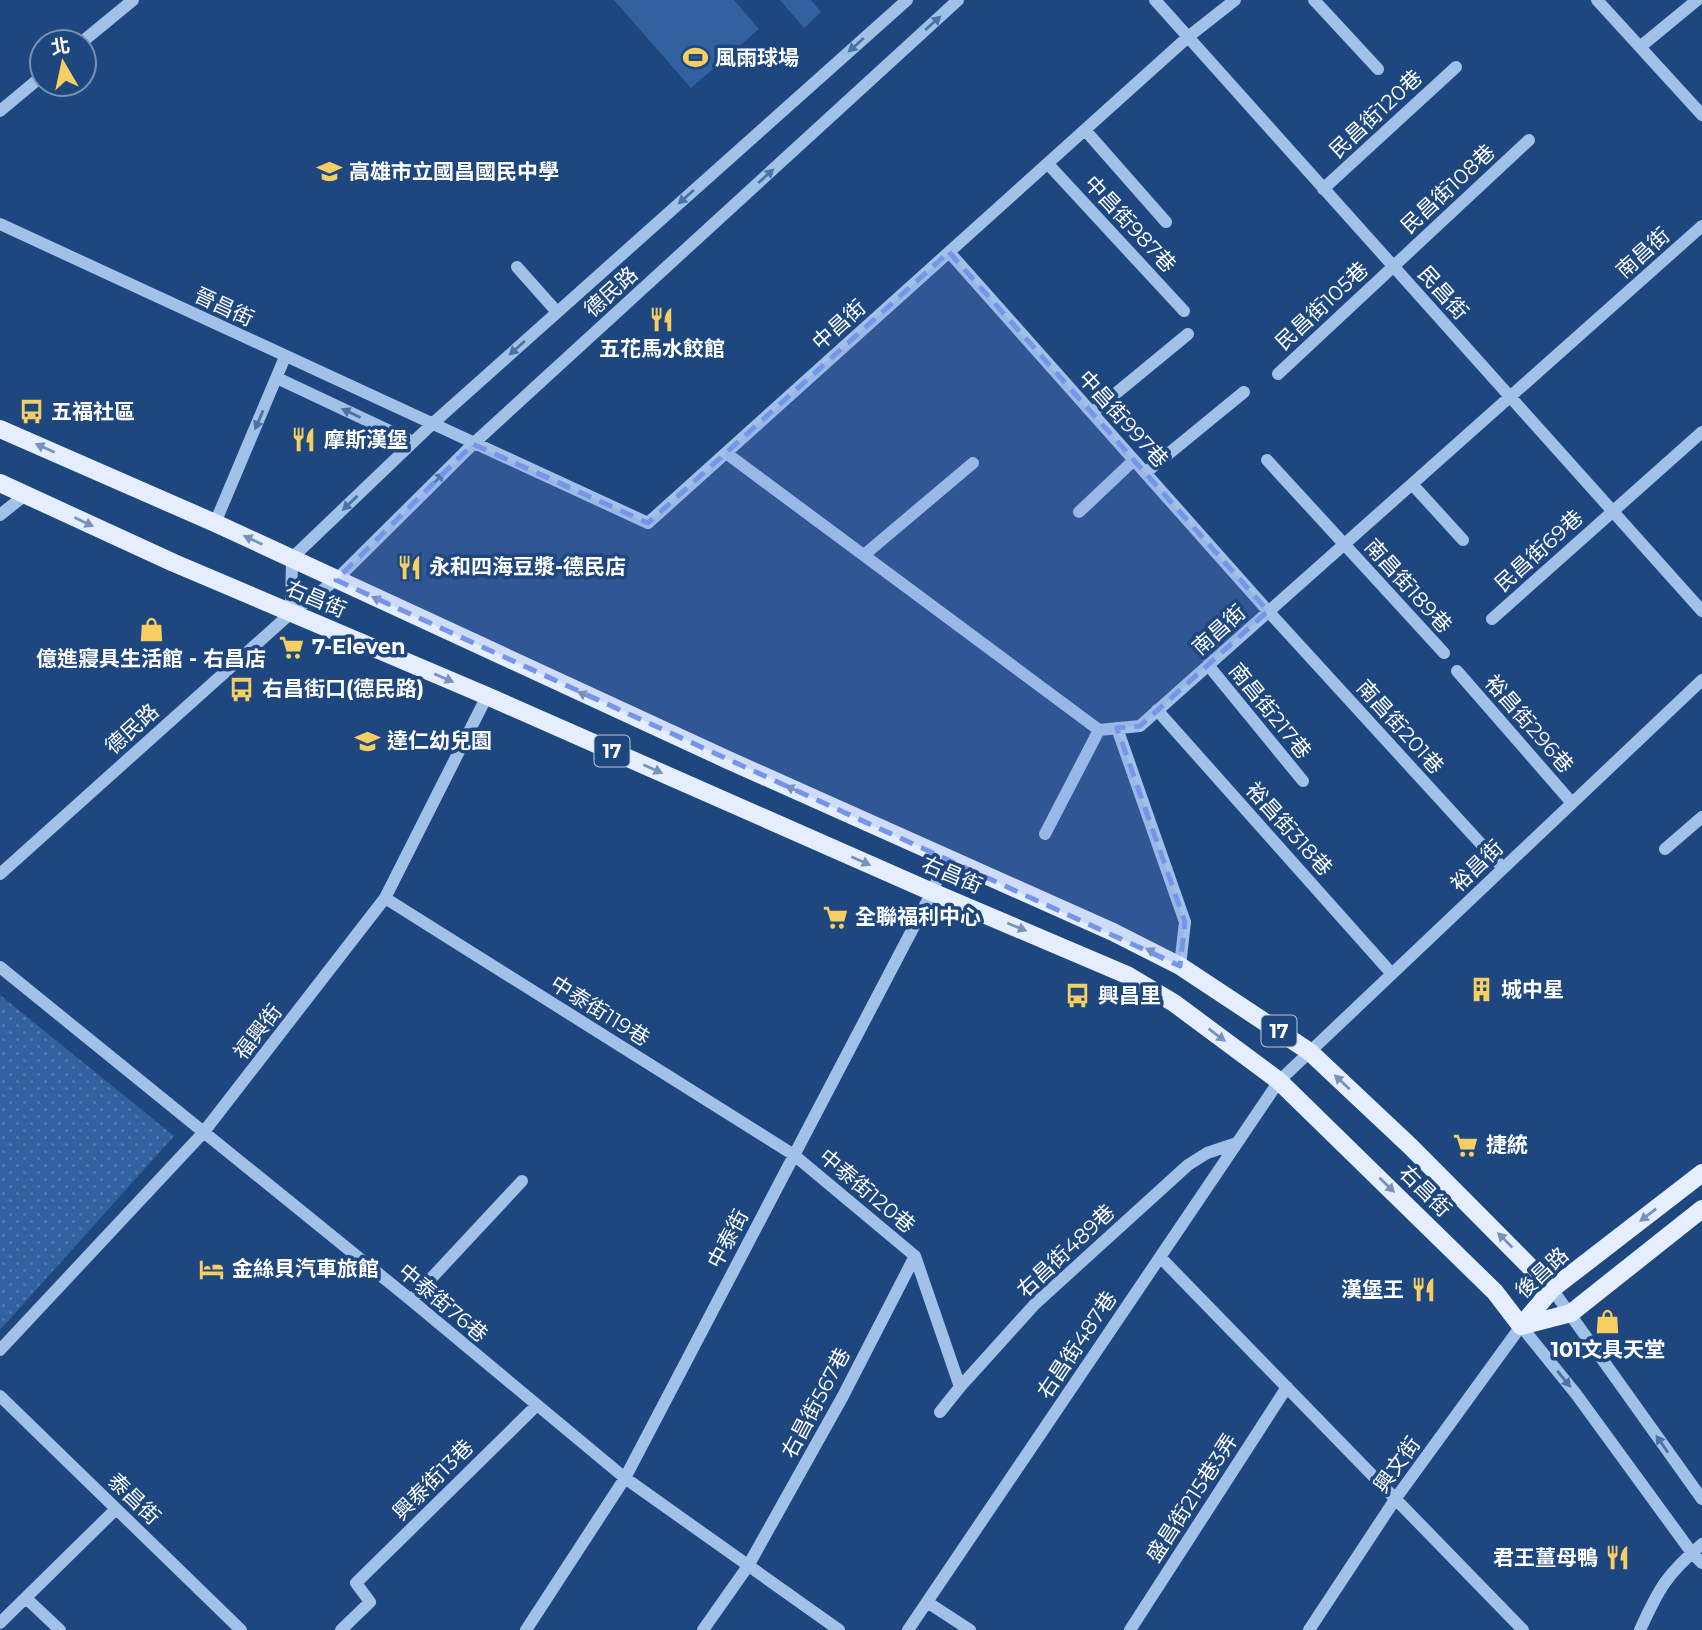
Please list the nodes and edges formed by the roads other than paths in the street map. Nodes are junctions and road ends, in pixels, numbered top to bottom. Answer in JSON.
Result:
{"nodes":[{"id":1,"x":133,"y":0,"type":"edge"},
{"id":2,"x":907,"y":0,"type":"edge"},
{"id":3,"x":958,"y":0,"type":"edge"},
{"id":4,"x":1155,"y":0,"type":"edge"},
{"id":5,"x":1235,"y":0,"type":"edge"},
{"id":6,"x":1314,"y":0,"type":"edge"},
{"id":7,"x":1597,"y":0,"type":"edge"},
{"id":8,"x":1697,"y":0,"type":"edge"},
{"id":9,"x":98,"y":29,"type":"edge"},
{"id":10,"x":1188,"y":37,"type":"junction"},
{"id":11,"x":1640,"y":47,"type":"junction"},
{"id":12,"x":1455,"y":67,"type":"dead end"},
{"id":13,"x":1378,"y":69,"type":"dead end"},
{"id":14,"x":28,"y":88,"type":"edge"},
{"id":15,"x":0,"y":111,"type":"edge"},
{"id":16,"x":1702,"y":115,"type":"edge"},
{"id":17,"x":1085,"y":130,"type":"junction"},
{"id":18,"x":1529,"y":140,"type":"dead end"},
{"id":19,"x":1048,"y":164,"type":"junction"},
{"id":20,"x":1323,"y":189,"type":"junction"},
{"id":21,"x":1166,"y":222,"type":"dead end"},
{"id":22,"x":0,"y":224,"type":"edge"},
{"id":23,"x":1702,"y":226,"type":"edge"},
{"id":24,"x":949,"y":252,"type":"junction"},
{"id":25,"x":1393,"y":266,"type":"junction"},
{"id":26,"x":517,"y":267,"type":"dead end"},
{"id":27,"x":1184,"y":311,"type":"dead end"},
{"id":28,"x":557,"y":312,"type":"junction"},
{"id":29,"x":1188,"y":334,"type":"dead end"},
{"id":30,"x":285,"y":357,"type":"junction"},
{"id":31,"x":1278,"y":374,"type":"dead end"},
{"id":32,"x":276,"y":378,"type":"junction"},
{"id":33,"x":1244,"y":393,"type":"dead end"},
{"id":34,"x":1510,"y":397,"type":"junction"},
{"id":35,"x":1092,"y":413,"type":"junction"},
{"id":36,"x":431,"y":425,"type":"junction"},
{"id":37,"x":0,"y":429,"type":"edge"},
{"id":38,"x":1702,"y":432,"type":"edge"},
{"id":39,"x":413,"y":442,"type":"junction"},
{"id":40,"x":473,"y":444,"type":"junction"},
{"id":41,"x":726,"y":453,"type":"junction"},
{"id":42,"x":1134,"y":460,"type":"junction"},
{"id":43,"x":1267,"y":460,"type":"dead end"},
{"id":44,"x":973,"y":463,"type":"dead end"},
{"id":45,"x":1145,"y":473,"type":"junction"},
{"id":46,"x":0,"y":483,"type":"edge"},
{"id":47,"x":1412,"y":484,"type":"junction"},
{"id":48,"x":25,"y":495,"type":"junction"},
{"id":49,"x":1613,"y":511,"type":"junction"},
{"id":50,"x":1079,"y":512,"type":"dead end"},
{"id":51,"x":0,"y":515,"type":"edge"},
{"id":52,"x":215,"y":523,"type":"junction"},
{"id":53,"x":1463,"y":540,"type":"dead end"},
{"id":54,"x":1344,"y":544,"type":"junction"},
{"id":55,"x":864,"y":555,"type":"junction"},
{"id":56,"x":292,"y":558,"type":"junction"},
{"id":57,"x":337,"y":580,"type":"junction"},
{"id":58,"x":1268,"y":611,"type":"junction"},
{"id":59,"x":1702,"y":611,"type":"edge"},
{"id":60,"x":291,"y":613,"type":"junction"},
{"id":61,"x":1492,"y":619,"type":"dead end"},
{"id":62,"x":1444,"y":653,"type":"dead end"},
{"id":63,"x":1208,"y":665,"type":"junction"},
{"id":64,"x":1457,"y":671,"type":"dead end"},
{"id":65,"x":1702,"y":680,"type":"edge"},
{"id":66,"x":487,"y":696,"type":"junction"},
{"id":67,"x":1157,"y":710,"type":"junction"},
{"id":68,"x":1117,"y":728,"type":"junction"},
{"id":69,"x":1099,"y":730,"type":"junction"},
{"id":70,"x":1303,"y":781,"type":"dead end"},
{"id":71,"x":1572,"y":803,"type":"junction"},
{"id":72,"x":1702,"y":817,"type":"edge"},
{"id":73,"x":1045,"y":834,"type":"dead end"},
{"id":74,"x":1665,"y":849,"type":"dead end"},
{"id":75,"x":947,"y":857,"type":"junction"},
{"id":76,"x":1503,"y":868,"type":"junction"},
{"id":77,"x":0,"y":874,"type":"edge"},
{"id":78,"x":932,"y":892,"type":"junction"},
{"id":79,"x":385,"y":898,"type":"junction"},
{"id":80,"x":1180,"y":966,"type":"junction"},
{"id":81,"x":0,"y":967,"type":"edge"},
{"id":82,"x":1392,"y":974,"type":"junction"},
{"id":83,"x":1310,"y":1052,"type":"junction"},
{"id":84,"x":1279,"y":1081,"type":"junction"},
{"id":85,"x":203,"y":1133,"type":"junction"},
{"id":86,"x":1237,"y":1143,"type":"junction"},
{"id":87,"x":794,"y":1155,"type":"junction"},
{"id":88,"x":1702,"y":1173,"type":"edge"},
{"id":89,"x":522,"y":1181,"type":"dead end"},
{"id":90,"x":1702,"y":1209,"type":"edge"},
{"id":91,"x":915,"y":1256,"type":"junction"},
{"id":92,"x":1160,"y":1257,"type":"junction"},
{"id":93,"x":1552,"y":1289,"type":"junction"},
{"id":94,"x":411,"y":1300,"type":"junction"},
{"id":95,"x":1571,"y":1313,"type":"junction"},
{"id":96,"x":1521,"y":1325,"type":"junction"},
{"id":97,"x":0,"y":1350,"type":"edge"},
{"id":98,"x":960,"y":1387,"type":"junction"},
{"id":99,"x":1287,"y":1387,"type":"junction"},
{"id":100,"x":0,"y":1396,"type":"edge"},
{"id":101,"x":536,"y":1406,"type":"junction"},
{"id":102,"x":940,"y":1412,"type":"dead end"},
{"id":103,"x":625,"y":1478,"type":"junction"},
{"id":104,"x":1396,"y":1498,"type":"junction"},
{"id":105,"x":1702,"y":1499,"type":"edge"},
{"id":106,"x":116,"y":1509,"type":"junction"},
{"id":107,"x":1697,"y":1548,"type":"edge"},
{"id":108,"x":1702,"y":1563,"type":"edge"},
{"id":109,"x":748,"y":1566,"type":"junction"},
{"id":110,"x":27,"y":1599,"type":"junction"},
{"id":111,"x":927,"y":1601,"type":"junction"},
{"id":112,"x":0,"y":1623,"type":"edge"},
{"id":113,"x":60,"y":1630,"type":"edge"},
{"id":114,"x":241,"y":1630,"type":"edge"},
{"id":115,"x":341,"y":1630,"type":"edge"},
{"id":116,"x":526,"y":1630,"type":"edge"},
{"id":117,"x":703,"y":1630,"type":"edge"},
{"id":118,"x":839,"y":1630,"type":"edge"},
{"id":119,"x":908,"y":1630,"type":"edge"},
{"id":120,"x":970,"y":1630,"type":"edge"},
{"id":121,"x":1130,"y":1630,"type":"edge"},
{"id":122,"x":1310,"y":1630,"type":"edge"},
{"id":123,"x":1523,"y":1630,"type":"edge"},
{"id":124,"x":1640,"y":1630,"type":"edge"}],
"edges":[{"from":1,"to":9,"type":"street"},
{"from":2,"to":28,"type":"street","name":"德民路","one_way":true},
{"from":40,"to":3,"type":"street","name":"德民路","one_way":true},
{"from":4,"to":10,"type":"street","name":"民昌街"},
{"from":5,"to":10,"type":"street","name":"中昌街"},
{"from":6,"to":13,"type":"street"},
{"from":7,"to":11,"type":"street"},
{"from":8,"to":11,"type":"street"},
{"from":10,"to":17,"type":"street","name":"中昌街"},
{"from":10,"to":20,"type":"street","name":"民昌街"},
{"from":11,"to":16,"type":"street"},
{"from":12,"to":20,"type":"street","name":"民昌街120巷"},
{"from":14,"to":15,"type":"street"},
{"from":17,"to":19,"type":"street","name":"中昌街"},
{"from":17,"to":21,"type":"street"},
{"from":18,"to":25,"type":"street","name":"民昌街108巷"},
{"from":19,"to":24,"type":"street","name":"中昌街"},
{"from":19,"to":27,"type":"street","name":"中昌街987巷"},
{"from":20,"to":25,"type":"street","name":"民昌街"},
{"from":22,"to":30,"type":"street","name":"晉昌街"},
{"from":23,"to":34,"type":"street","name":"南昌街"},
{"from":24,"to":35,"type":"street","name":"中昌街997巷"},
{"from":24,"to":41,"type":"street","name":"中昌街"},
{"from":25,"to":31,"type":"street","name":"民昌街105巷"},
{"from":25,"to":34,"type":"street","name":"民昌街"},
{"from":26,"to":28,"type":"street"},
{"from":28,"to":36,"type":"street","name":"德民路","one_way":true},
{"from":29,"to":35,"type":"street"},
{"from":30,"to":32,"type":"street"},
{"from":30,"to":36,"type":"street","name":"晉昌街"},
{"from":39,"to":32,"type":"street","one_way":true},
{"from":32,"to":52,"type":"street","one_way":true},
{"from":33,"to":45,"type":"street"},
{"from":34,"to":47,"type":"street","name":"南昌街"},
{"from":34,"to":49,"type":"street","name":"民昌街"},
{"from":35,"to":42,"type":"street","name":"中昌街997巷"},
{"from":36,"to":39,"type":"street","name":"德民路"},
{"from":36,"to":40,"type":"street","name":"中昌街"},
{"from":52,"to":37,"type":"main road","name":"右昌街","number":"17","one_way":true},
{"from":38,"to":49,"type":"street","name":"民昌街69巷"},
{"from":39,"to":56,"type":"street","name":"德民路","one_way":true},
{"from":40,"to":41,"type":"street","name":"中昌街"},
{"from":57,"to":40,"type":"street","name":"德民路","one_way":true},
{"from":41,"to":55,"type":"street"},
{"from":42,"to":45,"type":"street","name":"中昌街997巷"},
{"from":42,"to":50,"type":"street"},
{"from":43,"to":54,"type":"street","name":"南昌街189巷"},
{"from":44,"to":55,"type":"street"},
{"from":45,"to":58,"type":"street","name":"中昌街997巷"},
{"from":46,"to":48,"type":"main road","name":"右昌街","number":"17"},
{"from":47,"to":53,"type":"street"},
{"from":47,"to":54,"type":"street","name":"南昌街"},
{"from":48,"to":51,"type":"street"},
{"from":48,"to":60,"type":"main road","name":"右昌街","number":"17","one_way":true},
{"from":49,"to":59,"type":"street","name":"民昌街"},
{"from":49,"to":61,"type":"street","name":"民昌街69巷"},
{"from":56,"to":52,"type":"main road","name":"右昌街","number":"17","one_way":true},
{"from":54,"to":58,"type":"street","name":"南昌街"},
{"from":54,"to":62,"type":"street","name":"南昌街189巷"},
{"from":55,"to":69,"type":"street"},
{"from":56,"to":57,"type":"main road","name":"右昌街","number":"17"},
{"from":56,"to":60,"type":"street"},
{"from":57,"to":60,"type":"street","name":"德民路"},
{"from":75,"to":57,"type":"main road","name":"右昌街","number":"17","one_way":true},
{"from":58,"to":63,"type":"street","name":"南昌街"},
{"from":58,"to":76,"type":"street","name":"南昌街201巷"},
{"from":60,"to":66,"type":"main road","name":"右昌街","number":"17","one_way":true},
{"from":60,"to":77,"type":"street","name":"德民路"},
{"from":63,"to":67,"type":"street","name":"南昌街"},
{"from":63,"to":70,"type":"street","name":"南昌街217巷"},
{"from":64,"to":71,"type":"street","name":"裕昌街296巷"},
{"from":65,"to":71,"type":"street","name":"裕昌街"},
{"from":66,"to":78,"type":"main road","name":"右昌街","number":"17","one_way":true},
{"from":66,"to":79,"type":"street","name":"福興街"},
{"from":67,"to":68,"type":"street","name":"南昌街"},
{"from":67,"to":82,"type":"street","name":"裕昌街318巷"},
{"from":68,"to":69,"type":"street","name":"南昌街"},
{"from":68,"to":80,"type":"street"},
{"from":69,"to":73,"type":"street"},
{"from":71,"to":76,"type":"street","name":"裕昌街"},
{"from":72,"to":74,"type":"street"},
{"from":75,"to":78,"type":"street","name":"中泰街"},
{"from":80,"to":75,"type":"main road","name":"右昌街","number":"17","one_way":true},
{"from":76,"to":82,"type":"street","name":"裕昌街"},
{"from":78,"to":84,"type":"main road","name":"右昌街","number":"17","one_way":true},
{"from":78,"to":87,"type":"street","name":"中泰街"},
{"from":79,"to":85,"type":"street","name":"福興街"},
{"from":79,"to":87,"type":"street","name":"中泰街119巷"},
{"from":80,"to":83,"type":"main road","name":"右昌街","number":"17"},
{"from":81,"to":85,"type":"street","name":"中泰街76巷"},
{"from":82,"to":83,"type":"street","name":"裕昌街"},
{"from":83,"to":84,"type":"street","name":"裕昌街"},
{"from":93,"to":83,"type":"main road","name":"右昌街","number":"17","one_way":true},
{"from":84,"to":86,"type":"street","name":"右昌街487巷"},
{"from":84,"to":96,"type":"main road","name":"右昌街","number":"17","one_way":true},
{"from":85,"to":94,"type":"street","name":"中泰街76巷"},
{"from":85,"to":97,"type":"street","name":"福興街"},
{"from":86,"to":92,"type":"street","name":"右昌街487巷"},
{"from":86,"to":98,"type":"street","name":"右昌街489巷"},
{"from":87,"to":91,"type":"street","name":"中泰街120巷"},
{"from":87,"to":103,"type":"street","name":"中泰街"},
{"from":88,"to":93,"type":"main road","name":"後昌路","one_way":true},
{"from":89,"to":94,"type":"street"},
{"from":90,"to":95,"type":"main road","name":"後昌路"},
{"from":91,"to":98,"type":"street"},
{"from":91,"to":109,"type":"street","name":"右昌街567巷"},
{"from":92,"to":99,"type":"street"},
{"from":92,"to":111,"type":"street","name":"右昌街487巷"},
{"from":93,"to":95,"type":"street","name":"右昌街"},
{"from":93,"to":96,"type":"main road","name":"後昌路"},
{"from":94,"to":101,"type":"street","name":"中泰街76巷"},
{"from":95,"to":96,"type":"main road","name":"後昌路"},
{"from":105,"to":95,"type":"street","name":"右昌街","one_way":true},
{"from":96,"to":104,"type":"street","name":"興文街"},
{"from":96,"to":107,"type":"street","name":"右昌街","one_way":true},
{"from":98,"to":102,"type":"street","name":"右昌街489巷"},
{"from":99,"to":104,"type":"street"},
{"from":99,"to":121,"type":"street","name":"盛昌街215巷3弄"},
{"from":100,"to":106,"type":"street","name":"泰昌街"},
{"from":101,"to":103,"type":"street","name":"中泰街76巷"},
{"from":101,"to":115,"type":"street","name":"興泰街13巷"},
{"from":103,"to":109,"type":"street","name":"中泰街76巷"},
{"from":103,"to":116,"type":"street","name":"中泰街"},
{"from":104,"to":122,"type":"street","name":"興文街"},
{"from":104,"to":123,"type":"street"},
{"from":106,"to":110,"type":"street"},
{"from":106,"to":114,"type":"street","name":"泰昌街"},
{"from":107,"to":108,"type":"street","name":"右昌街"},
{"from":107,"to":124,"type":"street"},
{"from":109,"to":117,"type":"street","name":"右昌街567巷"},
{"from":109,"to":118,"type":"street","name":"中泰街76巷"},
{"from":110,"to":112,"type":"street"},
{"from":110,"to":113,"type":"street"},
{"from":111,"to":119,"type":"street","name":"右昌街487巷"},
{"from":111,"to":120,"type":"street"}]}
